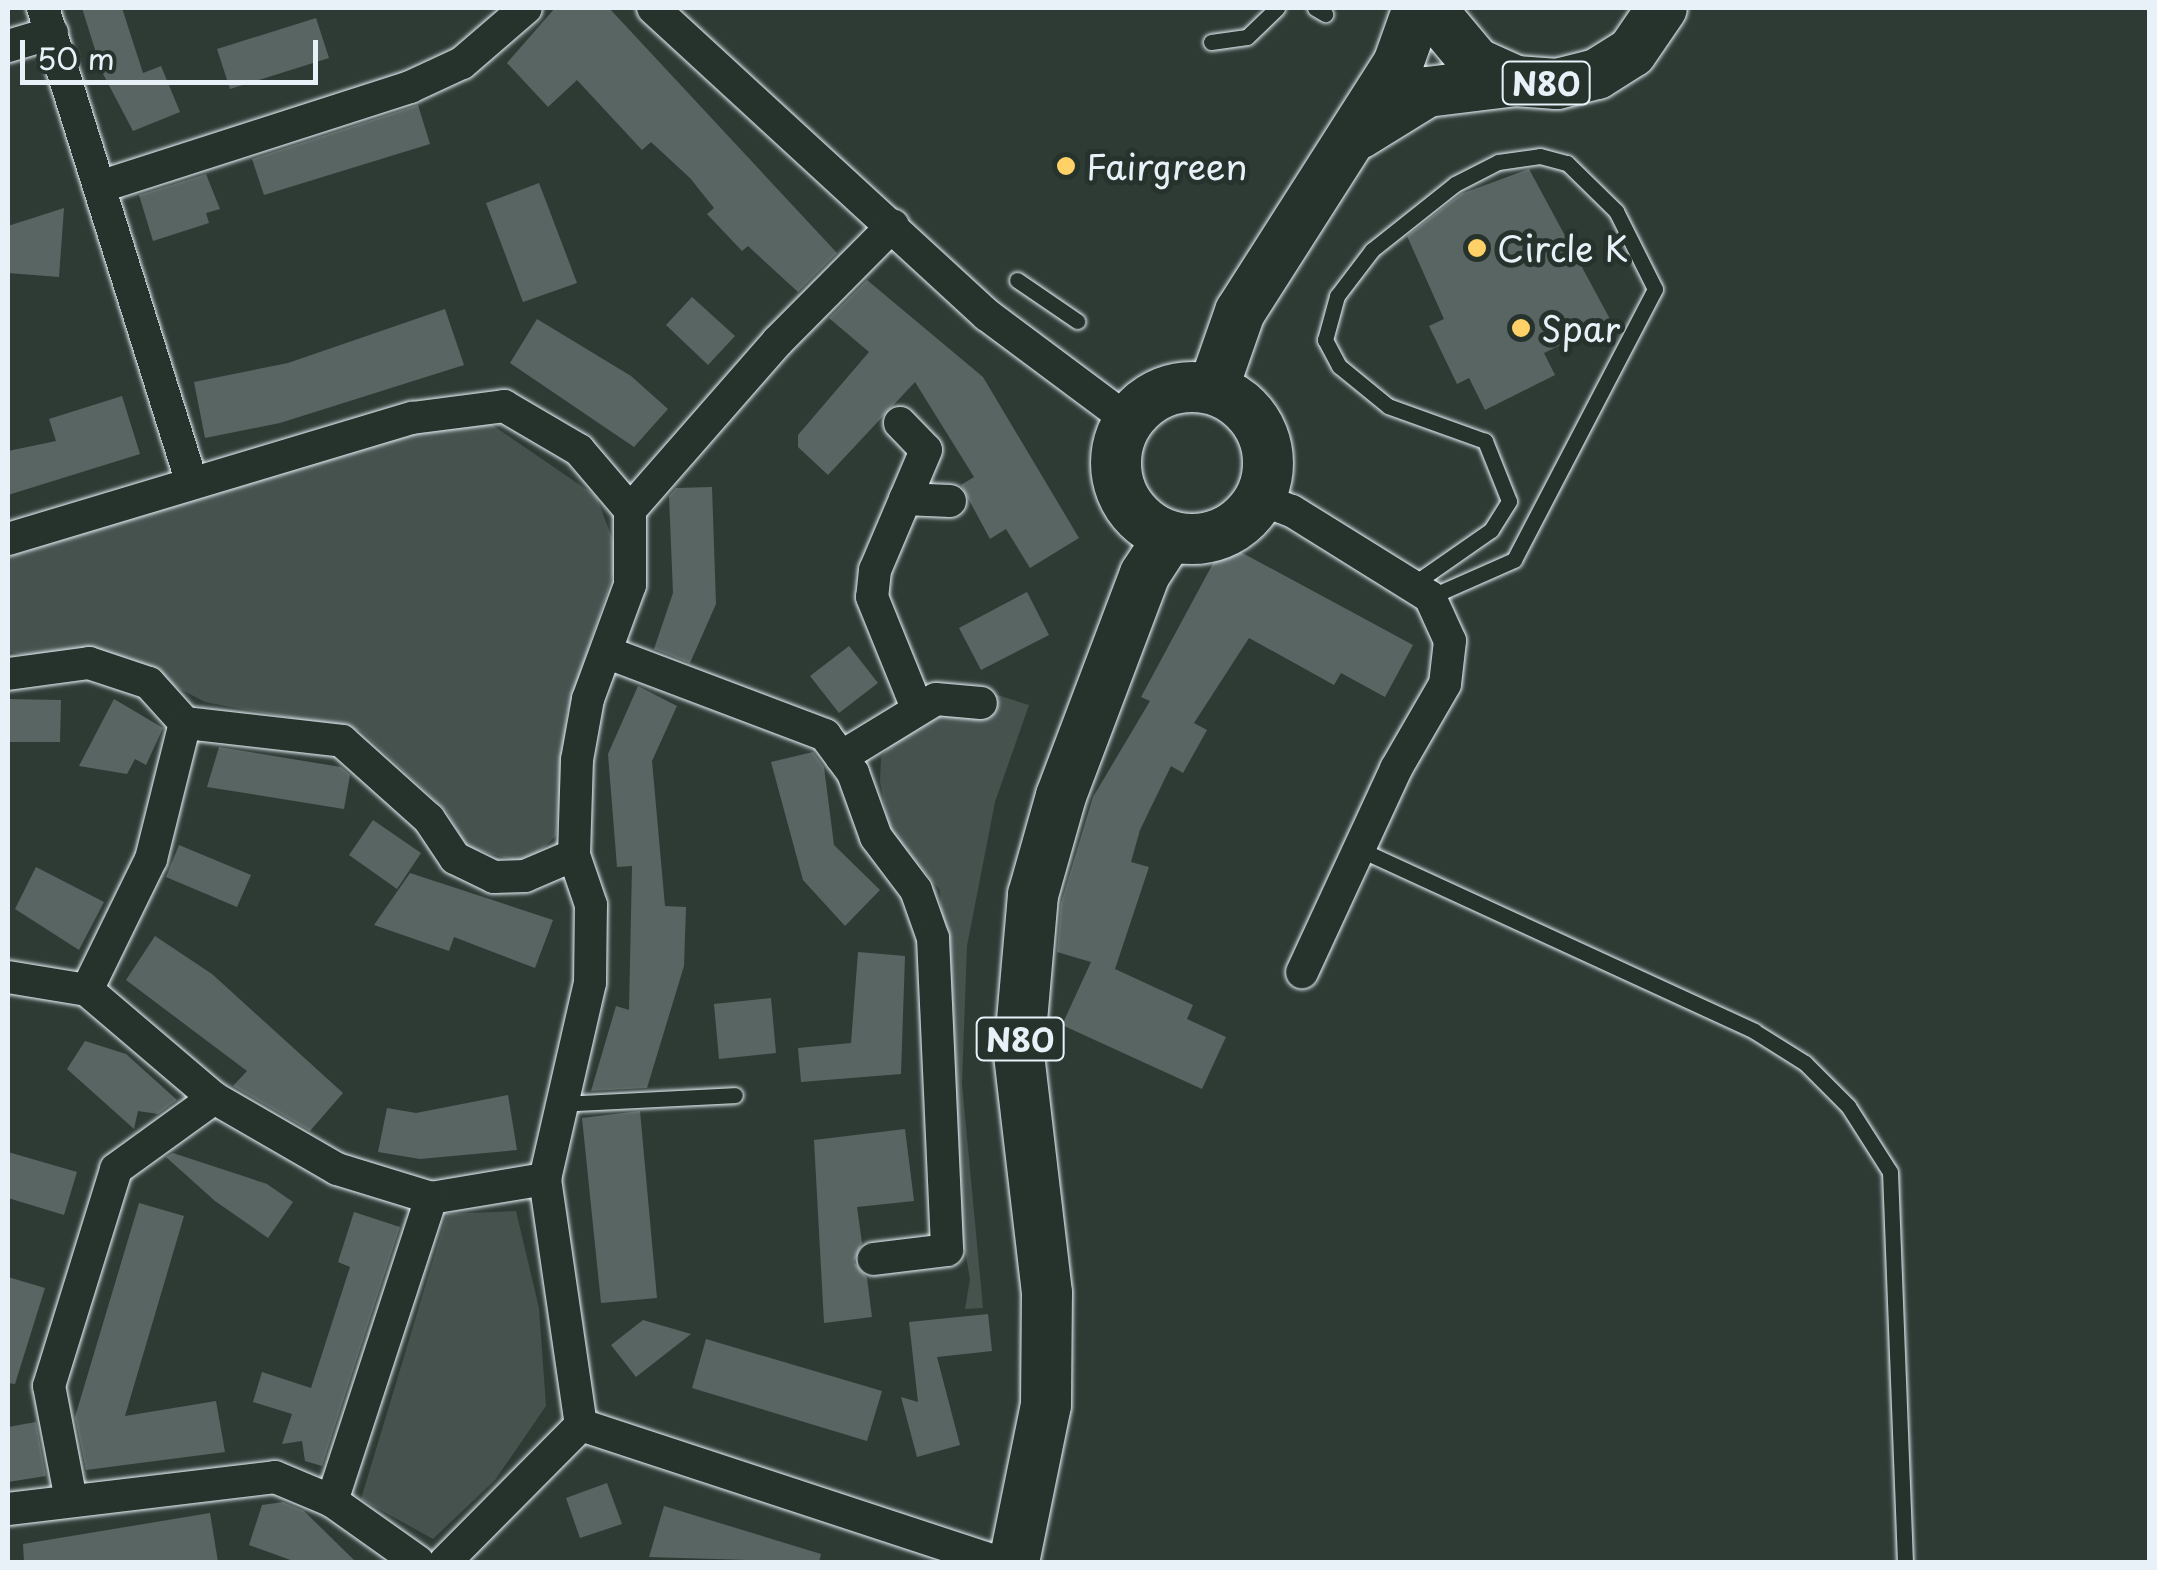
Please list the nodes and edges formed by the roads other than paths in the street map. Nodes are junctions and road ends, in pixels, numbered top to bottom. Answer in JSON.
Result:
{"nodes":[{"id":1,"x":526,"y":8,"type":"edge"},
{"id":2,"x":653,"y":8,"type":"edge"},
{"id":3,"x":1277,"y":8,"type":"edge"},
{"id":4,"x":1418,"y":8,"type":"edge"},
{"id":5,"x":1430,"y":8,"type":"edge"},
{"id":6,"x":1662,"y":8,"type":"edge"},
{"id":7,"x":47,"y":20,"type":"edge"},
{"id":8,"x":1211,"y":42,"type":"dead end"},
{"id":9,"x":8,"y":46,"type":"edge"},
{"id":10,"x":1516,"y":81,"type":"junction"},
{"id":11,"x":1339,"y":146,"type":"junction"},
{"id":12,"x":102,"y":186,"type":"junction"},
{"id":13,"x":893,"y":225,"type":"junction"},
{"id":14,"x":1017,"y":280,"type":"dead end"},
{"id":15,"x":1077,"y":321,"type":"dead end"},
{"id":16,"x":1214,"y":389,"type":"junction"},
{"id":17,"x":1128,"y":420,"type":"junction"},
{"id":18,"x":900,"y":422,"type":"dead end"},
{"id":19,"x":192,"y":481,"type":"junction"},
{"id":20,"x":905,"y":499,"type":"junction"},
{"id":21,"x":1260,"y":499,"type":"junction"},
{"id":22,"x":950,"y":501,"type":"dead end"},
{"id":23,"x":630,"y":510,"type":"junction"},
{"id":24,"x":1168,"y":537,"type":"junction"},
{"id":25,"x":8,"y":540,"type":"edge"},
{"id":26,"x":1420,"y":591,"type":"junction"},
{"id":27,"x":611,"y":654,"type":"junction"},
{"id":28,"x":8,"y":674,"type":"edge"},
{"id":29,"x":981,"y":704,"type":"dead end"},
{"id":30,"x":917,"y":708,"type":"junction"},
{"id":31,"x":185,"y":723,"type":"junction"},
{"id":32,"x":841,"y":757,"type":"junction"},
{"id":33,"x":1359,"y":849,"type":"junction"},
{"id":34,"x":574,"y":855,"type":"junction"},
{"id":35,"x":1302,"y":972,"type":"dead end"},
{"id":36,"x":8,"y":976,"type":"edge"},
{"id":37,"x":87,"y":990,"type":"junction"},
{"id":38,"x":734,"y":1095,"type":"dead end"},
{"id":39,"x":214,"y":1098,"type":"junction"},
{"id":40,"x":558,"y":1104,"type":"junction"},
{"id":41,"x":545,"y":1179,"type":"junction"},
{"id":42,"x":431,"y":1198,"type":"junction"},
{"id":43,"x":874,"y":1258,"type":"dead end"},
{"id":44,"x":581,"y":1425,"type":"junction"},
{"id":45,"x":71,"y":1500,"type":"junction"},
{"id":46,"x":332,"y":1501,"type":"junction"},
{"id":47,"x":8,"y":1509,"type":"edge"},
{"id":48,"x":418,"y":1562,"type":"edge"},
{"id":49,"x":445,"y":1562,"type":"edge"},
{"id":50,"x":998,"y":1562,"type":"edge"},
{"id":51,"x":1014,"y":1562,"type":"edge"},
{"id":52,"x":1905,"y":1562,"type":"edge"}],
"edges":[{"from":1,"to":12,"type":"street"},
{"from":2,"to":13,"type":"street"},
{"from":3,"to":8,"type":"lane"},
{"from":4,"to":11,"type":"main road","number":"N80"},
{"from":5,"to":10,"type":"main road","number":"N80"},
{"from":6,"to":10,"type":"main road","number":"N80"},
{"from":7,"to":9,"type":"street"},
{"from":7,"to":12,"type":"street"},
{"from":10,"to":11,"type":"main road","number":"N80"},
{"from":11,"to":16,"type":"main road","number":"N80"},
{"from":12,"to":19,"type":"street"},
{"from":13,"to":17,"type":"street"},
{"from":13,"to":23,"type":"street"},
{"from":14,"to":15,"type":"lane"},
{"from":16,"to":17,"type":"main road"},
{"from":16,"to":21,"type":"main road"},
{"from":17,"to":24,"type":"main road"},
{"from":18,"to":20,"type":"street"},
{"from":19,"to":23,"type":"street"},
{"from":19,"to":25,"type":"street"},
{"from":20,"to":22,"type":"street"},
{"from":20,"to":30,"type":"street"},
{"from":21,"to":24,"type":"main road"},
{"from":21,"to":26,"type":"street"},
{"from":23,"to":27,"type":"street"},
{"from":24,"to":51,"type":"main road","number":"N80"},
{"from":26,"to":26,"type":"lane"},
{"from":26,"to":33,"type":"street"},
{"from":27,"to":32,"type":"street"},
{"from":27,"to":34,"type":"street"},
{"from":28,"to":31,"type":"street"},
{"from":29,"to":30,"type":"street"},
{"from":30,"to":32,"type":"street"},
{"from":31,"to":34,"type":"street"},
{"from":31,"to":37,"type":"street"},
{"from":32,"to":43,"type":"street"},
{"from":33,"to":35,"type":"street"},
{"from":33,"to":52,"type":"lane"},
{"from":34,"to":40,"type":"street"},
{"from":36,"to":37,"type":"street"},
{"from":37,"to":39,"type":"street"},
{"from":38,"to":40,"type":"lane"},
{"from":39,"to":42,"type":"street"},
{"from":39,"to":45,"type":"street"},
{"from":40,"to":41,"type":"street"},
{"from":41,"to":42,"type":"street"},
{"from":41,"to":44,"type":"street"},
{"from":42,"to":46,"type":"street"},
{"from":44,"to":49,"type":"street"},
{"from":44,"to":50,"type":"street"},
{"from":45,"to":46,"type":"street"},
{"from":45,"to":47,"type":"street"},
{"from":46,"to":48,"type":"street"}]}
